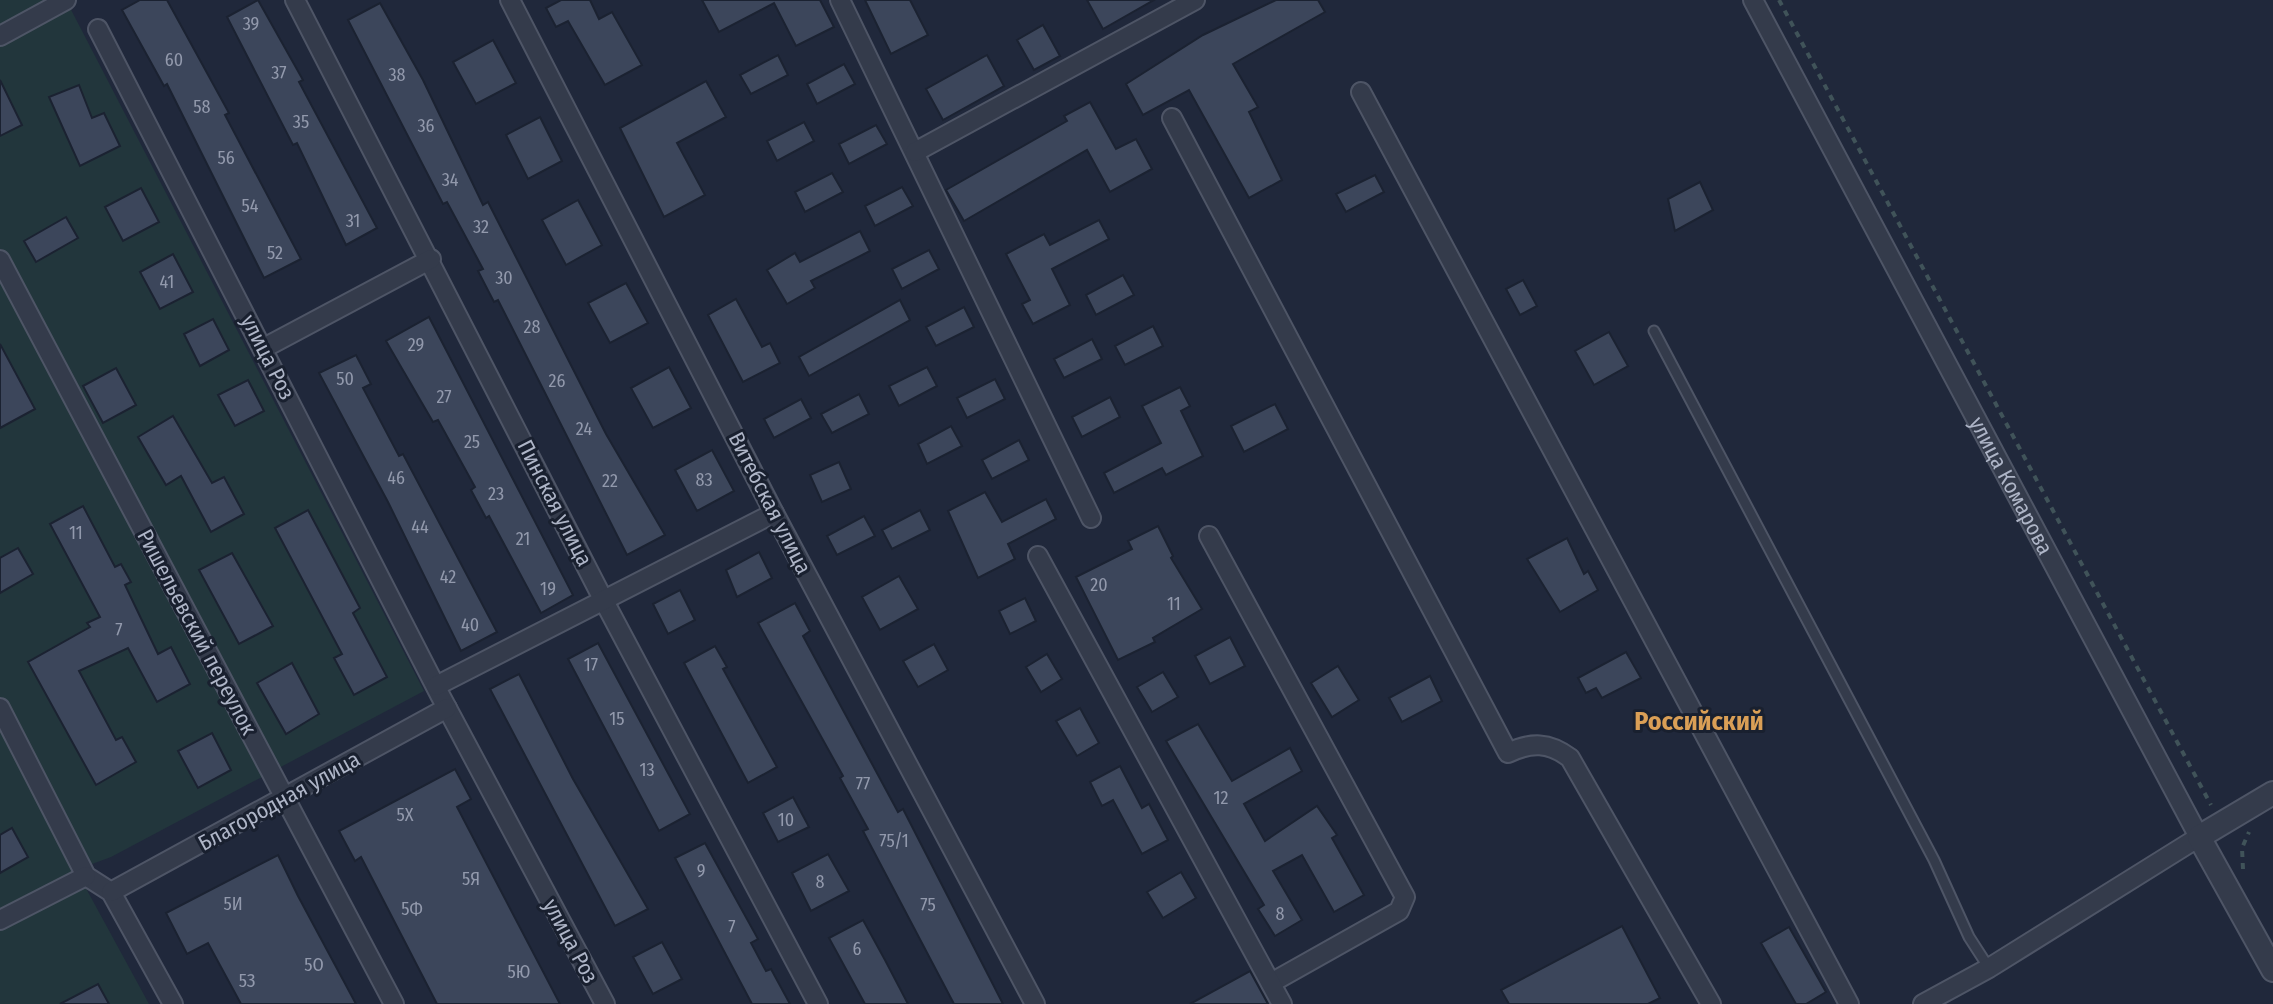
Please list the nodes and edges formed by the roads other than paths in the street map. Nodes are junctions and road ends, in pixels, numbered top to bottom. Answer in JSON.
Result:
{"nodes":[{"id":1,"x":66,"y":0,"type":"edge"},
{"id":2,"x":295,"y":0,"type":"edge"},
{"id":3,"x":510,"y":0,"type":"edge"},
{"id":4,"x":840,"y":0,"type":"edge"},
{"id":5,"x":1195,"y":0,"type":"edge"},
{"id":6,"x":1753,"y":0,"type":"edge"},
{"id":7,"x":98,"y":29,"type":"dead end"},
{"id":8,"x":0,"y":36,"type":"edge"},
{"id":9,"x":1361,"y":92,"type":"dead end"},
{"id":10,"x":1172,"y":118,"type":"dead end"},
{"id":11,"x":915,"y":152,"type":"junction"},
{"id":12,"x":431,"y":259,"type":"junction"},
{"id":13,"x":0,"y":260,"type":"edge"},
{"id":14,"x":1654,"y":331,"type":"dead end"},
{"id":15,"x":264,"y":348,"type":"junction"},
{"id":16,"x":774,"y":513,"type":"junction"},
{"id":17,"x":1091,"y":518,"type":"dead end"},
{"id":18,"x":1209,"y":536,"type":"dead end"},
{"id":19,"x":1038,"y":556,"type":"dead end"},
{"id":20,"x":604,"y":601,"type":"junction"},
{"id":21,"x":436,"y":686,"type":"junction"},
{"id":22,"x":0,"y":708,"type":"edge"},
{"id":23,"x":447,"y":708,"type":"junction"},
{"id":24,"x":2273,"y":793,"type":"edge"},
{"id":25,"x":287,"y":796,"type":"junction"},
{"id":26,"x":2199,"y":837,"type":"junction"},
{"id":27,"x":86,"y":876,"type":"junction"},
{"id":28,"x":111,"y":892,"type":"junction"},
{"id":29,"x":0,"y":920,"type":"edge"},
{"id":30,"x":1989,"y":968,"type":"junction"},
{"id":31,"x":2273,"y":970,"type":"edge"},
{"id":32,"x":1271,"y":983,"type":"junction"},
{"id":33,"x":1935,"y":1001,"type":"edge"},
{"id":34,"x":173,"y":1004,"type":"edge"},
{"id":35,"x":394,"y":1004,"type":"edge"},
{"id":36,"x":605,"y":1004,"type":"edge"},
{"id":37,"x":818,"y":1004,"type":"edge"},
{"id":38,"x":1035,"y":1004,"type":"edge"},
{"id":39,"x":1282,"y":1004,"type":"edge"},
{"id":40,"x":1711,"y":1004,"type":"edge"},
{"id":41,"x":1849,"y":1004,"type":"edge"}],
"edges":[{"from":1,"to":8,"type":"street"},
{"from":2,"to":12,"type":"street","name":"Пинская улица"},
{"from":3,"to":16,"type":"street","name":"Витебская улица"},
{"from":4,"to":11,"type":"street"},
{"from":5,"to":11,"type":"street"},
{"from":6,"to":26,"type":"street","name":"улица Комарова"},
{"from":7,"to":15,"type":"street","name":"улица Роз"},
{"from":9,"to":41,"type":"street"},
{"from":10,"to":40,"type":"street"},
{"from":11,"to":17,"type":"street"},
{"from":12,"to":15,"type":"street"},
{"from":12,"to":20,"type":"street","name":"Пинская улица"},
{"from":13,"to":25,"type":"street","name":"Ришельевский переулок"},
{"from":14,"to":30,"type":"lane"},
{"from":15,"to":21,"type":"street","name":"улица Роз"},
{"from":16,"to":20,"type":"street"},
{"from":16,"to":38,"type":"street","name":"Витебская улица"},
{"from":18,"to":32,"type":"street"},
{"from":19,"to":32,"type":"street"},
{"from":20,"to":21,"type":"street"},
{"from":20,"to":37,"type":"street","name":"Пинская улица"},
{"from":21,"to":23,"type":"street","name":"улица Роз"},
{"from":22,"to":27,"type":"street"},
{"from":23,"to":25,"type":"street","name":"Благородная улица"},
{"from":23,"to":36,"type":"street","name":"улица Роз"},
{"from":24,"to":26,"type":"street"},
{"from":25,"to":28,"type":"street","name":"Благородная улица"},
{"from":25,"to":35,"type":"street","name":"Ришельевский переулок"},
{"from":26,"to":30,"type":"street"},
{"from":26,"to":31,"type":"street","name":"улица Комарова"},
{"from":27,"to":28,"type":"street"},
{"from":27,"to":29,"type":"street"},
{"from":28,"to":34,"type":"street"},
{"from":30,"to":33,"type":"street"},
{"from":32,"to":39,"type":"street"}]}
